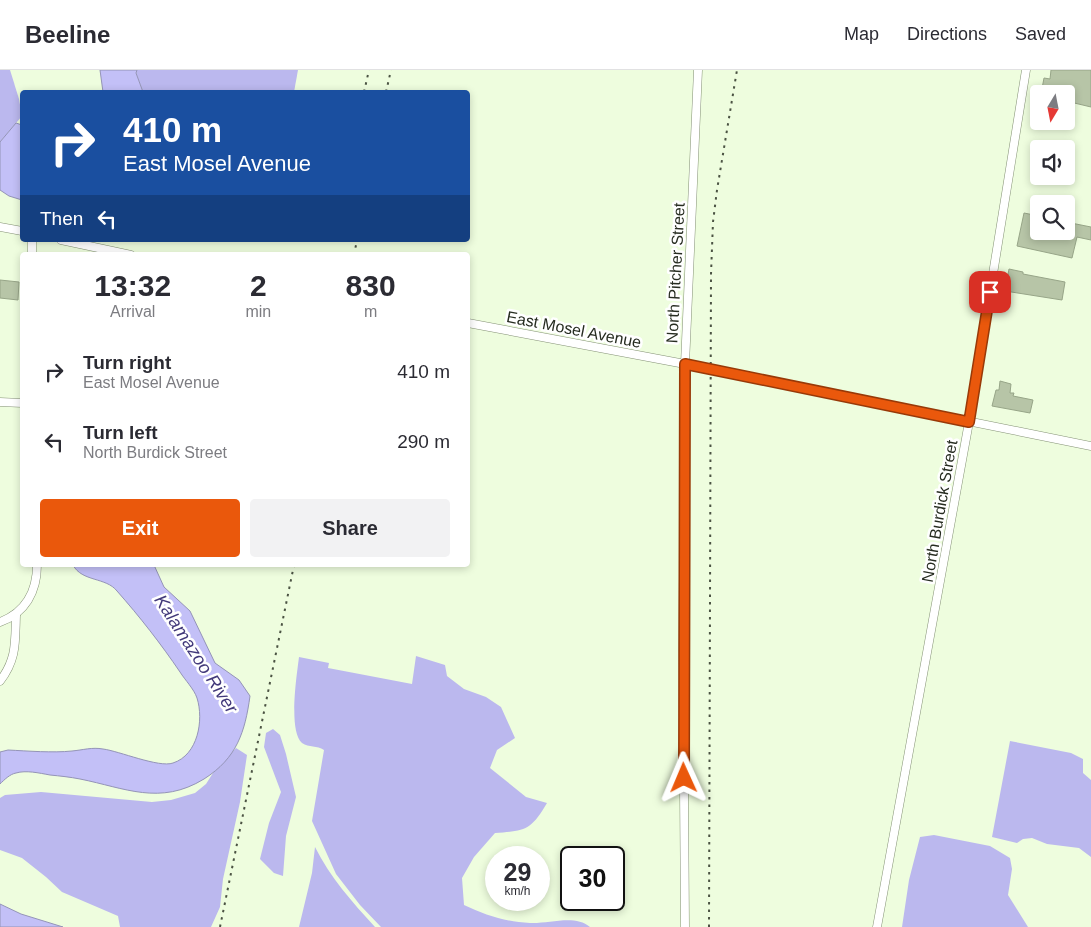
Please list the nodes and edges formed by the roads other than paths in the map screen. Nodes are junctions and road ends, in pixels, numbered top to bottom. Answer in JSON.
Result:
{"nodes":[{"id":1,"x":698,"y":70,"type":"edge"},
{"id":2,"x":1026,"y":70,"type":"edge"},
{"id":3,"x":0,"y":227,"type":"edge"},
{"id":4,"x":20,"y":231,"type":"edge"},
{"id":5,"x":71,"y":242,"type":"edge"},
{"id":6,"x":118,"y":252,"type":"edge"},
{"id":7,"x":470,"y":323,"type":"edge"},
{"id":8,"x":685,"y":364,"type":"junction"},
{"id":9,"x":0,"y":402,"type":"edge"},
{"id":10,"x":20,"y":403,"type":"edge"},
{"id":11,"x":969,"y":422,"type":"junction"},
{"id":12,"x":1091,"y":446,"type":"edge"},
{"id":13,"x":37,"y":567,"type":"edge"},
{"id":14,"x":16,"y":615,"type":"junction"},
{"id":15,"x":0,"y":622,"type":"edge"},
{"id":16,"x":0,"y":681,"type":"edge"},
{"id":17,"x":685,"y":927,"type":"edge"},
{"id":18,"x":877,"y":927,"type":"edge"}],
"edges":[{"from":1,"to":8,"type":"street","name":"North Pitcher Street"},
{"from":2,"to":11,"type":"street","name":"North Burdick Street"},
{"from":3,"to":4,"type":"street"},
{"from":5,"to":6,"type":"street"},
{"from":7,"to":8,"type":"street","name":"East Mosel Avenue"},
{"from":8,"to":11,"type":"street","name":"East Mosel Avenue"},
{"from":8,"to":17,"type":"street","name":"North Pitcher Street"},
{"from":9,"to":10,"type":"street"},
{"from":11,"to":12,"type":"street","name":"East Mosel Avenue"},
{"from":11,"to":18,"type":"street","name":"North Burdick Street"},
{"from":13,"to":14,"type":"street"},
{"from":14,"to":15,"type":"street"},
{"from":14,"to":16,"type":"street"}]}
